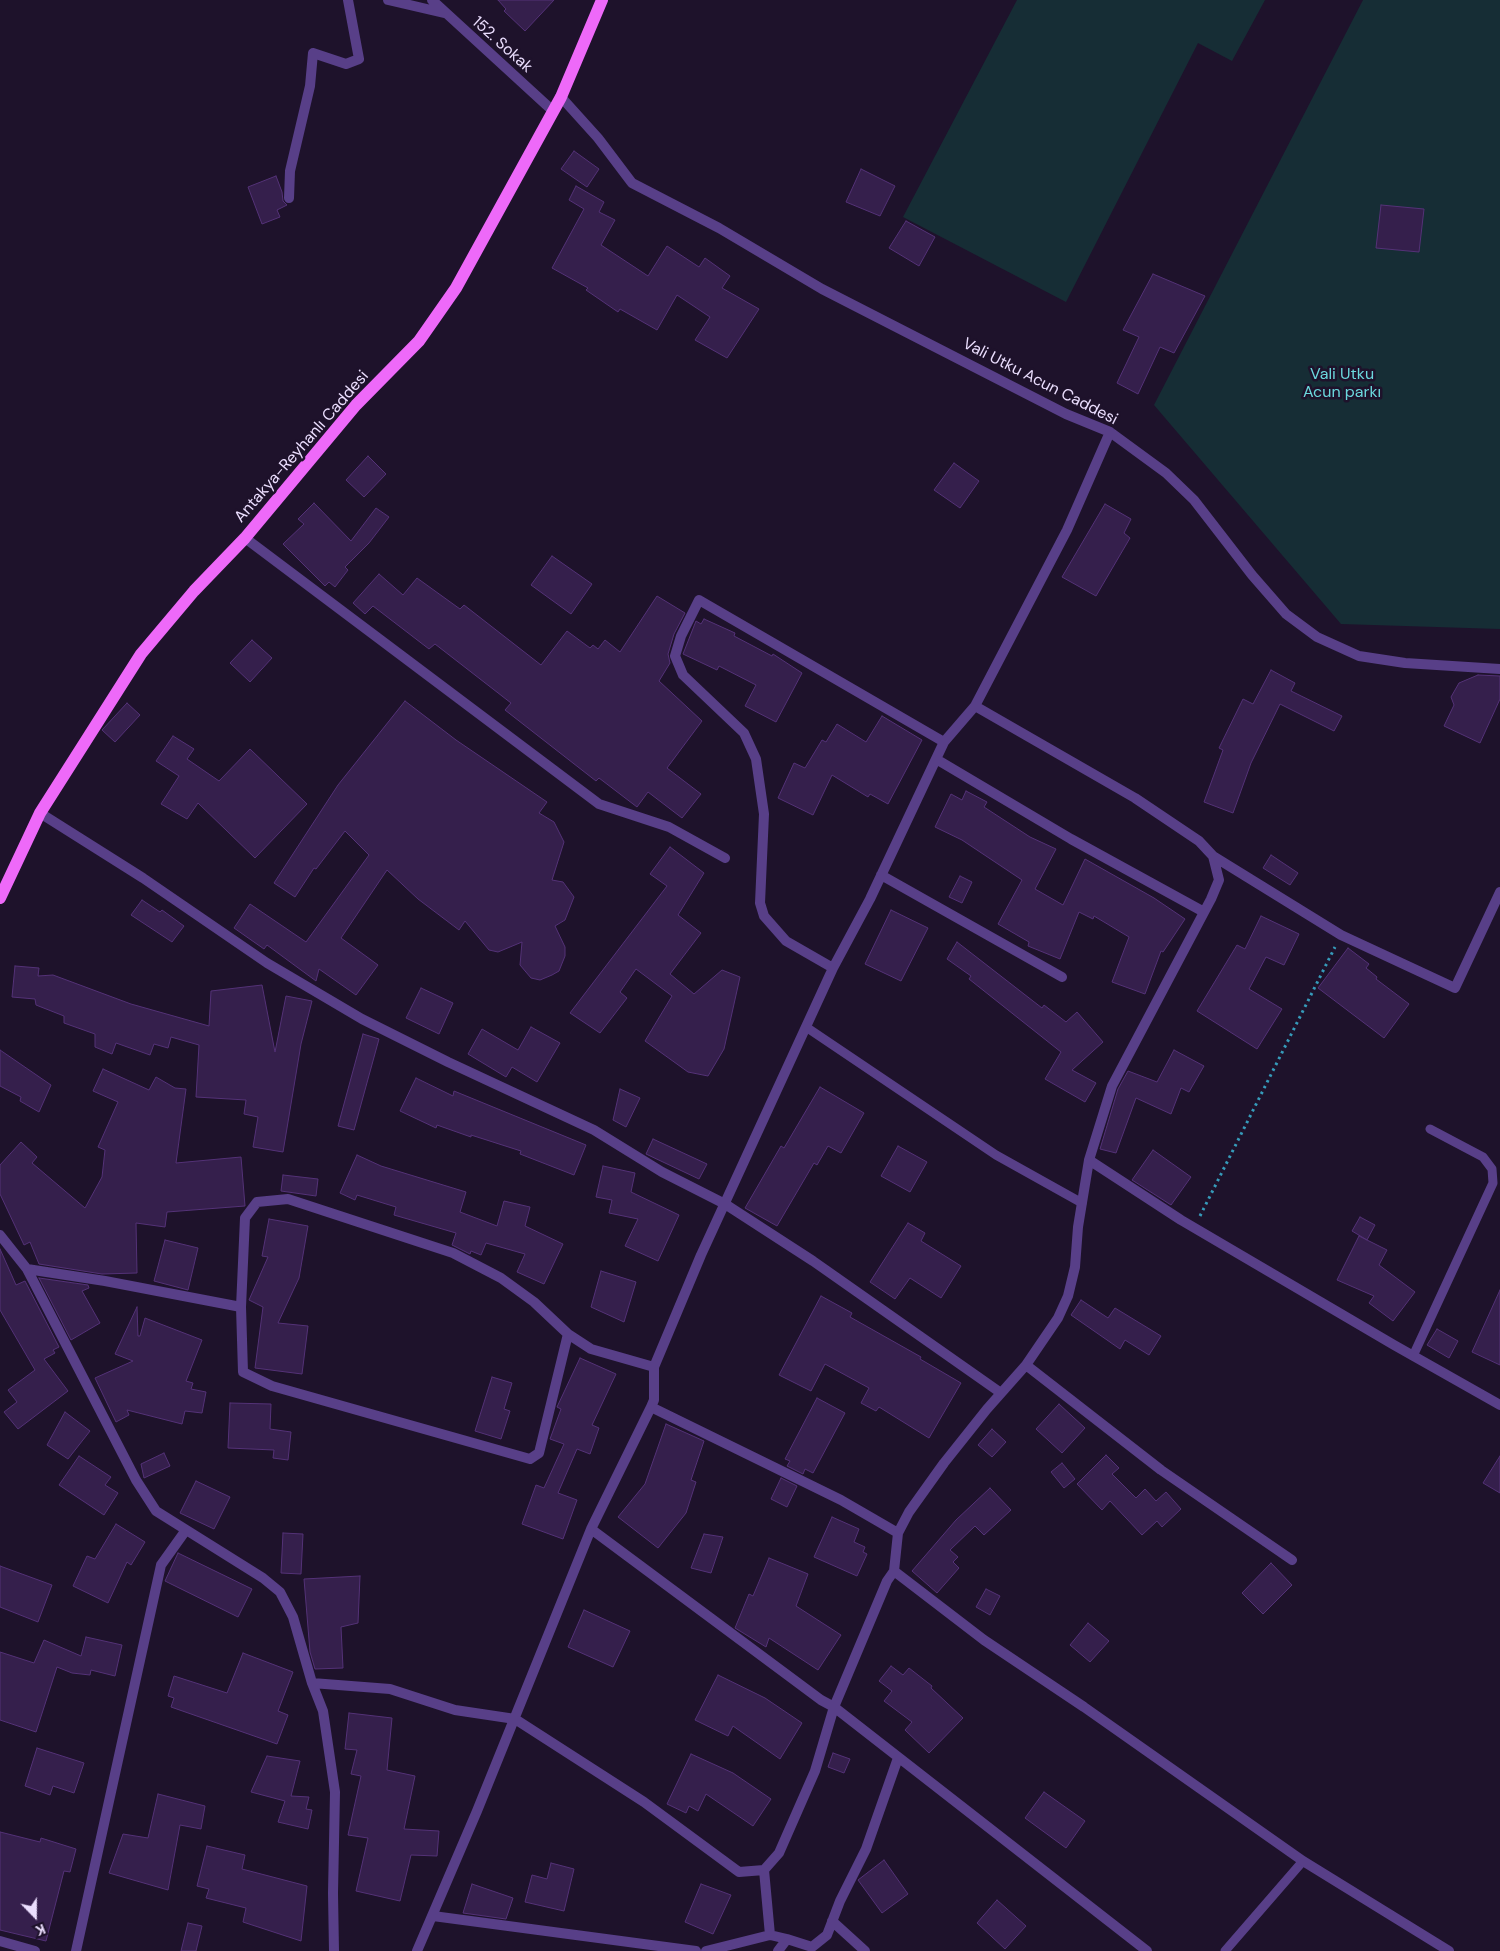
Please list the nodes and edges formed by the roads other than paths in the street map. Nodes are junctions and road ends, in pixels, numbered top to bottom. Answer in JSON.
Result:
{"nodes":[{"id":1,"x":348,"y":0,"type":"edge"},
{"id":2,"x":388,"y":0,"type":"edge"},
{"id":3,"x":432,"y":0,"type":"edge"},
{"id":4,"x":602,"y":0,"type":"edge"},
{"id":5,"x":444,"y":13,"type":"junction"},
{"id":6,"x":561,"y":97,"type":"junction"},
{"id":7,"x":553,"y":111,"type":"junction"},
{"id":8,"x":289,"y":198,"type":"dead end"},
{"id":9,"x":1110,"y":432,"type":"junction"},
{"id":10,"x":245,"y":538,"type":"junction"},
{"id":11,"x":1500,"y":669,"type":"edge"},
{"id":12,"x":975,"y":706,"type":"junction"},
{"id":13,"x":944,"y":742,"type":"junction"},
{"id":14,"x":936,"y":758,"type":"junction"},
{"id":15,"x":40,"y":813,"type":"junction"},
{"id":16,"x":1213,"y":856,"type":"junction"},
{"id":17,"x":725,"y":858,"type":"dead end"},
{"id":18,"x":882,"y":875,"type":"junction"},
{"id":19,"x":1500,"y":892,"type":"edge"},
{"id":20,"x":0,"y":898,"type":"edge"},
{"id":21,"x":1204,"y":912,"type":"junction"},
{"id":22,"x":833,"y":968,"type":"junction"},
{"id":23,"x":1062,"y":977,"type":"dead end"},
{"id":24,"x":806,"y":1027,"type":"junction"},
{"id":25,"x":1430,"y":1129,"type":"dead end"},
{"id":26,"x":1089,"y":1160,"type":"junction"},
{"id":27,"x":1082,"y":1203,"type":"junction"},
{"id":28,"x":724,"y":1204,"type":"junction"},
{"id":29,"x":0,"y":1235,"type":"edge"},
{"id":30,"x":27,"y":1269,"type":"junction"},
{"id":31,"x":241,"y":1307,"type":"junction"},
{"id":32,"x":568,"y":1334,"type":"junction"},
{"id":33,"x":1412,"y":1356,"type":"junction"},
{"id":34,"x":1026,"y":1365,"type":"junction"},
{"id":35,"x":654,"y":1367,"type":"junction"},
{"id":36,"x":1001,"y":1393,"type":"junction"},
{"id":37,"x":1500,"y":1405,"type":"edge"},
{"id":38,"x":651,"y":1407,"type":"junction"},
{"id":39,"x":591,"y":1529,"type":"junction"},
{"id":40,"x":186,"y":1530,"type":"junction"},
{"id":41,"x":898,"y":1533,"type":"junction"},
{"id":42,"x":1292,"y":1560,"type":"dead end"},
{"id":43,"x":894,"y":1571,"type":"junction"},
{"id":44,"x":312,"y":1683,"type":"junction"},
{"id":45,"x":834,"y":1707,"type":"junction"},
{"id":46,"x":515,"y":1719,"type":"junction"},
{"id":47,"x":898,"y":1758,"type":"junction"},
{"id":48,"x":1302,"y":1861,"type":"junction"},
{"id":49,"x":764,"y":1870,"type":"junction"},
{"id":50,"x":433,"y":1916,"type":"junction"},
{"id":51,"x":832,"y":1920,"type":"junction"},
{"id":52,"x":770,"y":1935,"type":"junction"},
{"id":53,"x":787,"y":1939,"type":"junction"},
{"id":54,"x":0,"y":1942,"type":"edge"},
{"id":55,"x":34,"y":1951,"type":"edge"},
{"id":56,"x":76,"y":1951,"type":"edge"},
{"id":57,"x":334,"y":1951,"type":"edge"},
{"id":58,"x":417,"y":1951,"type":"edge"},
{"id":59,"x":696,"y":1951,"type":"edge"},
{"id":60,"x":706,"y":1951,"type":"edge"},
{"id":61,"x":778,"y":1951,"type":"edge"},
{"id":62,"x":865,"y":1951,"type":"edge"},
{"id":63,"x":1148,"y":1951,"type":"edge"},
{"id":64,"x":1225,"y":1951,"type":"edge"},
{"id":65,"x":1448,"y":1951,"type":"edge"}],
"edges":[{"from":1,"to":8,"type":"street"},
{"from":2,"to":5,"type":"street"},
{"from":3,"to":5,"type":"street","name":"152. Sokak"},
{"from":4,"to":6,"type":"main road","name":"Antakya-Reyhanlı Caddesi"},
{"from":5,"to":7,"type":"street","name":"152. Sokak"},
{"from":6,"to":7,"type":"main road","name":"Antakya-Reyhanlı Caddesi"},
{"from":6,"to":9,"type":"street","name":"Vali Utku Acun Caddesi"},
{"from":7,"to":10,"type":"main road","name":"Antakya-Reyhanlı Caddesi"},
{"from":9,"to":11,"type":"street","name":"Vali Utku Acun Caddesi"},
{"from":9,"to":12,"type":"street"},
{"from":10,"to":15,"type":"main road","name":"Antakya-Reyhanlı Caddesi"},
{"from":10,"to":17,"type":"street"},
{"from":12,"to":13,"type":"street"},
{"from":12,"to":16,"type":"street"},
{"from":13,"to":14,"type":"street"},
{"from":13,"to":22,"type":"street"},
{"from":14,"to":18,"type":"street"},
{"from":14,"to":21,"type":"street"},
{"from":15,"to":20,"type":"main road","name":"Antakya-Reyhanlı Caddesi"},
{"from":15,"to":28,"type":"street"},
{"from":16,"to":19,"type":"street"},
{"from":16,"to":21,"type":"street"},
{"from":18,"to":22,"type":"street"},
{"from":18,"to":23,"type":"street"},
{"from":21,"to":26,"type":"street"},
{"from":22,"to":24,"type":"street"},
{"from":24,"to":27,"type":"lane"},
{"from":24,"to":28,"type":"street"},
{"from":25,"to":33,"type":"lane"},
{"from":26,"to":27,"type":"street"},
{"from":26,"to":33,"type":"street"},
{"from":27,"to":34,"type":"street"},
{"from":28,"to":35,"type":"street"},
{"from":28,"to":36,"type":"street"},
{"from":29,"to":30,"type":"street"},
{"from":30,"to":31,"type":"street"},
{"from":30,"to":40,"type":"street"},
{"from":31,"to":32,"type":"street"},
{"from":31,"to":32,"type":"street"},
{"from":32,"to":35,"type":"street"},
{"from":33,"to":37,"type":"street"},
{"from":34,"to":36,"type":"street"},
{"from":34,"to":42,"type":"street"},
{"from":35,"to":38,"type":"street"},
{"from":36,"to":41,"type":"street"},
{"from":38,"to":39,"type":"street"},
{"from":38,"to":41,"type":"street"},
{"from":39,"to":45,"type":"street"},
{"from":39,"to":46,"type":"street"},
{"from":40,"to":44,"type":"street"},
{"from":40,"to":56,"type":"street"},
{"from":41,"to":43,"type":"street"},
{"from":43,"to":45,"type":"street"},
{"from":43,"to":48,"type":"street"},
{"from":44,"to":46,"type":"street"},
{"from":44,"to":57,"type":"street"},
{"from":45,"to":47,"type":"street"},
{"from":45,"to":49,"type":"street"},
{"from":46,"to":49,"type":"street"},
{"from":46,"to":50,"type":"street"},
{"from":47,"to":51,"type":"street"},
{"from":47,"to":63,"type":"street"},
{"from":48,"to":64,"type":"lane"},
{"from":48,"to":65,"type":"street"},
{"from":49,"to":52,"type":"street"},
{"from":50,"to":58,"type":"street"},
{"from":50,"to":59,"type":"street"},
{"from":51,"to":53,"type":"street"},
{"from":51,"to":62,"type":"street"},
{"from":52,"to":53,"type":"street"},
{"from":52,"to":60,"type":"street"},
{"from":53,"to":61,"type":"street"},
{"from":54,"to":55,"type":"street"}]}
